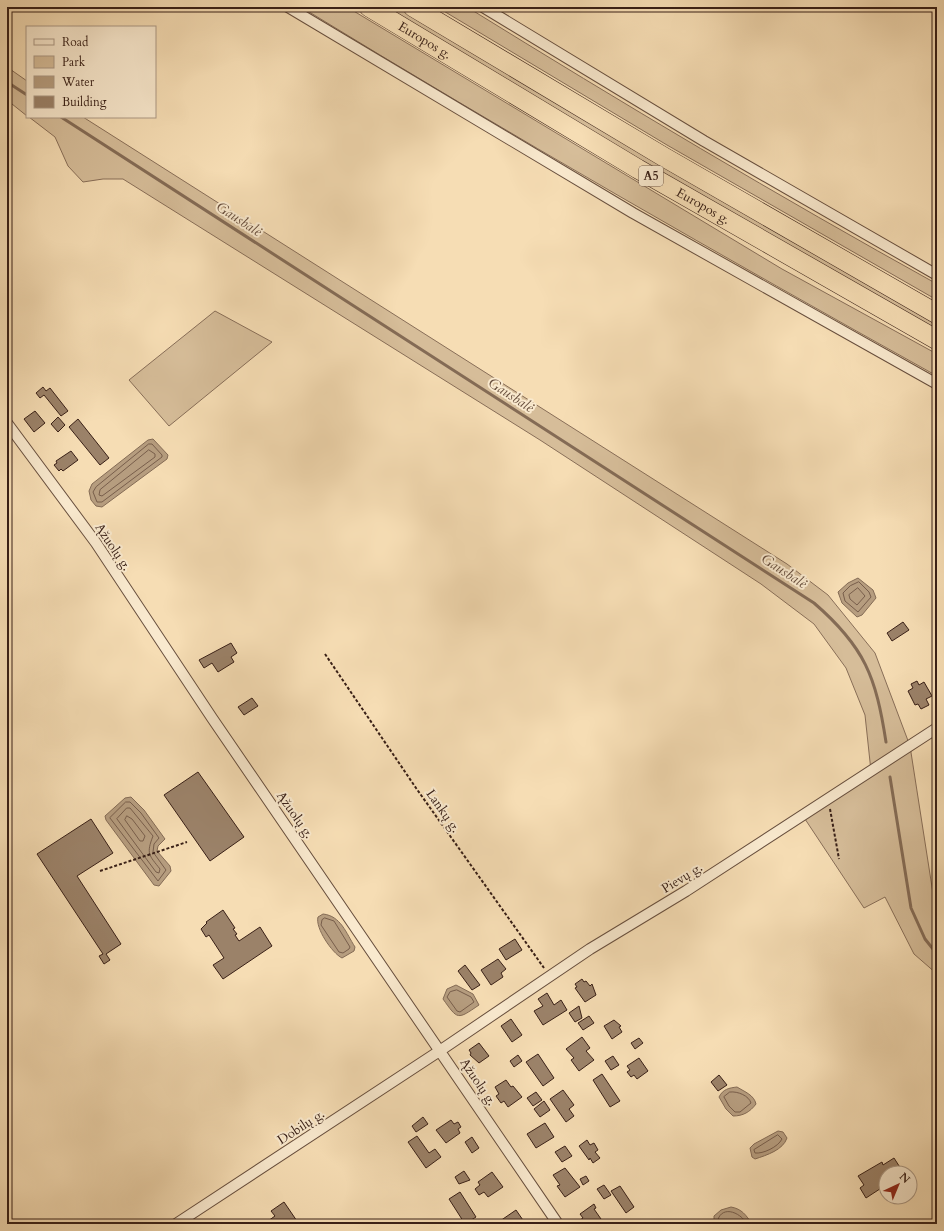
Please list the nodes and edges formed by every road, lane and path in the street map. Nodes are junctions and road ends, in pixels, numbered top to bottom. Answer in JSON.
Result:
{"nodes":[{"id":1,"x":288,"y":7,"type":"edge"},
{"id":2,"x":369,"y":7,"type":"edge"},
{"id":3,"x":413,"y":7,"type":"edge"},
{"id":4,"x":483,"y":7,"type":"edge"},
{"id":5,"x":937,"y":275,"type":"edge"},
{"id":6,"x":937,"y":314,"type":"edge"},
{"id":7,"x":937,"y":340,"type":"edge"},
{"id":8,"x":937,"y":384,"type":"edge"},
{"id":9,"x":7,"y":423,"type":"edge"},
{"id":10,"x":325,"y":654,"type":"dead end"},
{"id":11,"x":937,"y":728,"type":"edge"},
{"id":12,"x":827,"y":800,"type":"junction"},
{"id":13,"x":186,"y":842,"type":"dead end"},
{"id":14,"x":839,"y":859,"type":"dead end"},
{"id":15,"x":100,"y":871,"type":"dead end"},
{"id":16,"x":549,"y":976,"type":"junction"},
{"id":17,"x":441,"y":1050,"type":"junction"},
{"id":18,"x":176,"y":1224,"type":"edge"},
{"id":19,"x":558,"y":1224,"type":"edge"}],
"edges":[{"from":1,"to":8,"type":"street"},
{"from":2,"to":7,"type":"highway","name":"Europos g.","number":"A5"},
{"from":3,"to":6,"type":"highway","name":"Europos g.","number":"A5"},
{"from":4,"to":5,"type":"street"},
{"from":9,"to":17,"type":"street","name":"Ąžuolų g."},
{"from":10,"to":16,"type":"path","name":"Lankų g."},
{"from":11,"to":12,"type":"street","name":"Pievų g."},
{"from":12,"to":14,"type":"path"},
{"from":12,"to":16,"type":"street","name":"Pievų g."},
{"from":13,"to":15,"type":"path"},
{"from":16,"to":17,"type":"street","name":"Pievų g."},
{"from":17,"to":18,"type":"street","name":"Dobilų g."},
{"from":17,"to":19,"type":"street","name":"Ąžuolų g."}]}
